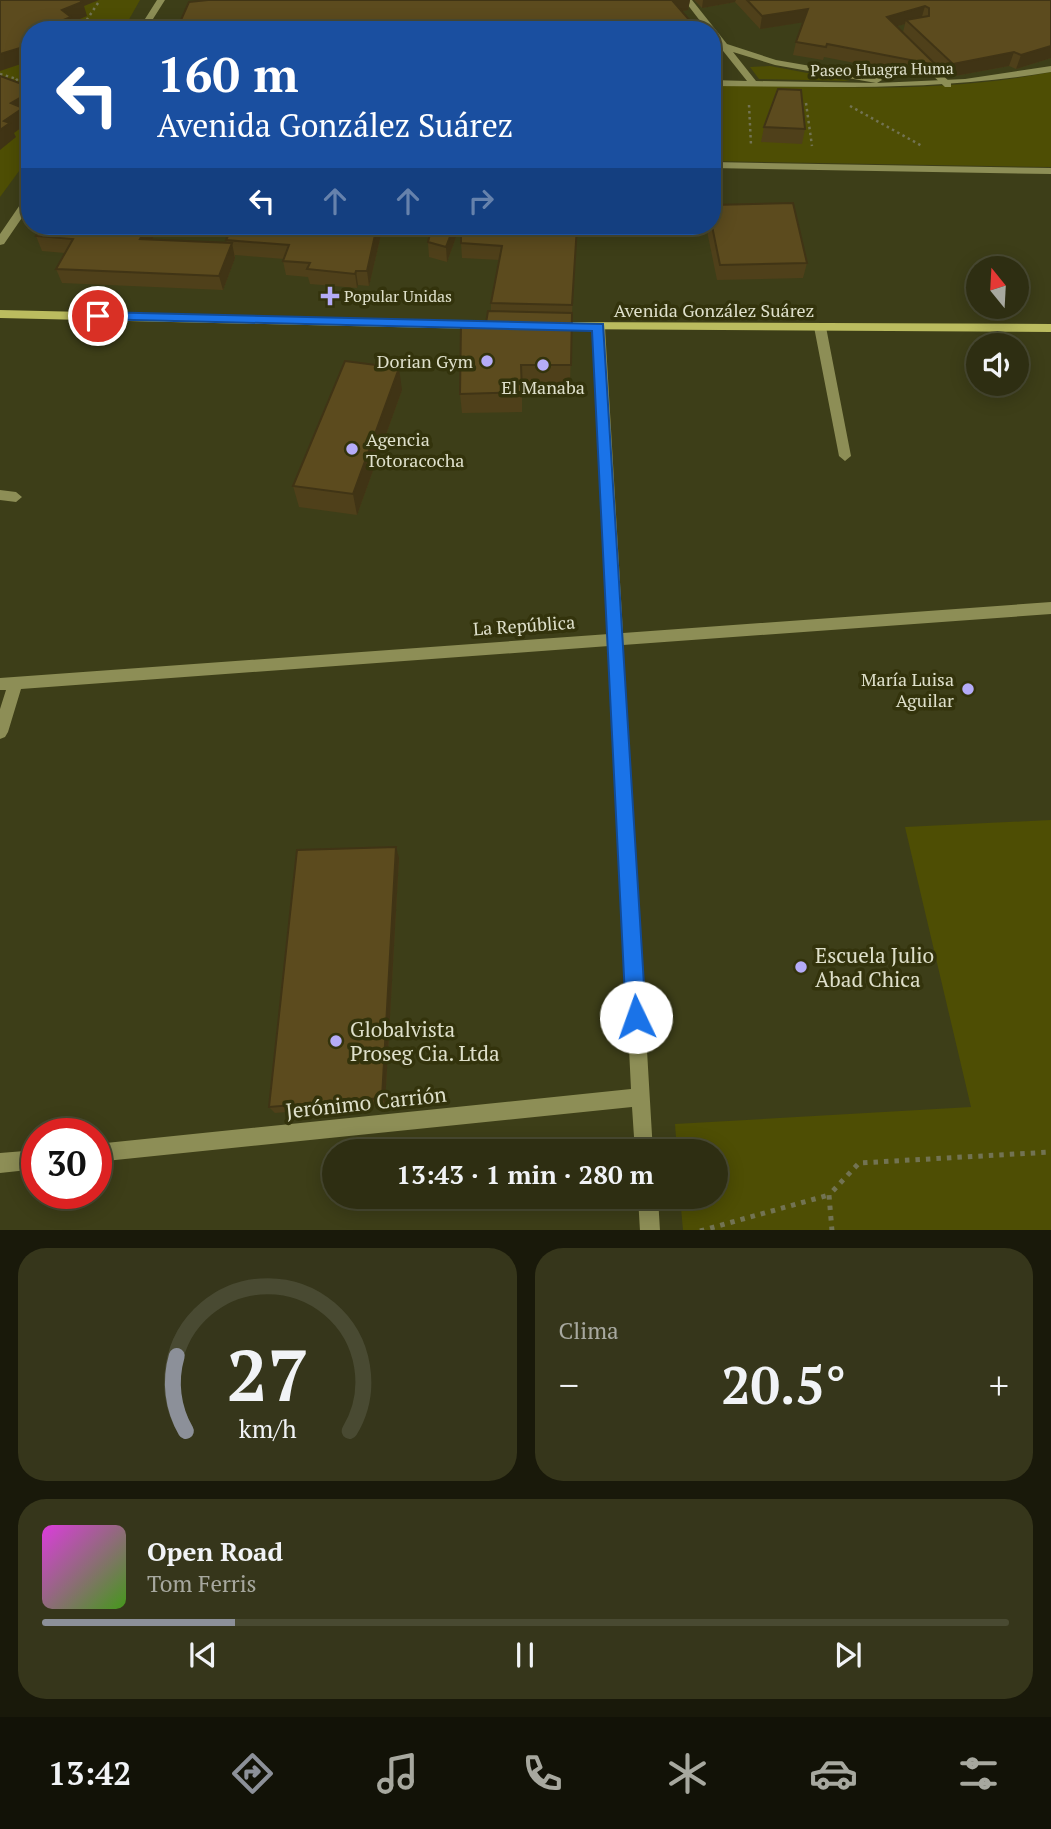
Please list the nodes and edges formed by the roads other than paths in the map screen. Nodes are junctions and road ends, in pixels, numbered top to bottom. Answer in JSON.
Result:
{"nodes":[{"id":1,"x":161,"y":0,"type":"edge"},
{"id":2,"x":688,"y":0,"type":"edge"},
{"id":3,"x":148,"y":21,"type":"edge"},
{"id":4,"x":705,"y":21,"type":"edge"},
{"id":5,"x":721,"y":42,"type":"edge"},
{"id":6,"x":724,"y":46,"type":"junction"},
{"id":7,"x":909,"y":48,"type":"edge"},
{"id":8,"x":1051,"y":69,"type":"edge"},
{"id":9,"x":721,"y":83,"type":"edge"},
{"id":10,"x":754,"y":84,"type":"junction"},
{"id":11,"x":948,"y":85,"type":"junction"},
{"id":12,"x":913,"y":86,"type":"junction"},
{"id":13,"x":721,"y":165,"type":"edge"},
{"id":14,"x":1051,"y":171,"type":"edge"},
{"id":15,"x":21,"y":211,"type":"edge"},
{"id":16,"x":0,"y":242,"type":"edge"},
{"id":17,"x":0,"y":314,"type":"edge"},
{"id":18,"x":487,"y":325,"type":"edge"},
{"id":19,"x":543,"y":326,"type":"edge"},
{"id":20,"x":599,"y":327,"type":"junction"},
{"id":21,"x":820,"y":327,"type":"junction"},
{"id":22,"x":1051,"y":328,"type":"edge"},
{"id":23,"x":845,"y":456,"type":"dead end"},
{"id":24,"x":0,"y":495,"type":"edge"},
{"id":25,"x":16,"y":497,"type":"dead end"},
{"id":26,"x":1051,"y":608,"type":"edge"},
{"id":27,"x":615,"y":638,"type":"junction"},
{"id":28,"x":16,"y":683,"type":"junction"},
{"id":29,"x":0,"y":684,"type":"edge"},
{"id":30,"x":0,"y":732,"type":"edge"},
{"id":31,"x":640,"y":1097,"type":"junction"},
{"id":32,"x":644,"y":1139,"type":"edge"},
{"id":33,"x":112,"y":1151,"type":"edge"},
{"id":34,"x":21,"y":1161,"type":"edge"},
{"id":35,"x":0,"y":1163,"type":"edge"},
{"id":36,"x":649,"y":1209,"type":"edge"},
{"id":37,"x":650,"y":1230,"type":"edge"}],
"edges":[{"from":1,"to":3,"type":"street"},
{"from":2,"to":4,"type":"street"},
{"from":5,"to":6,"type":"street"},
{"from":6,"to":10,"type":"street"},
{"from":6,"to":12,"type":"street"},
{"from":7,"to":11,"type":"street"},
{"from":8,"to":11,"type":"street","name":"Paseo Huagra Huma"},
{"from":9,"to":10,"type":"street","name":"Paseo Huagra Huma"},
{"from":10,"to":12,"type":"street","name":"Paseo Huagra Huma"},
{"from":11,"to":12,"type":"street","name":"Paseo Huagra Huma"},
{"from":13,"to":14,"type":"street"},
{"from":15,"to":16,"type":"street"},
{"from":17,"to":18,"type":"main road"},
{"from":19,"to":20,"type":"main road","name":"Avenida González Suárez"},
{"from":20,"to":21,"type":"main road","name":"Avenida González Suárez"},
{"from":20,"to":27,"type":"street"},
{"from":21,"to":22,"type":"main road","name":"Avenida González Suárez"},
{"from":21,"to":23,"type":"street"},
{"from":24,"to":25,"type":"street"},
{"from":26,"to":27,"type":"street","name":"La República"},
{"from":27,"to":28,"type":"street","name":"La República"},
{"from":27,"to":31,"type":"street"},
{"from":28,"to":29,"type":"street","name":"La República"},
{"from":28,"to":30,"type":"street"},
{"from":31,"to":32,"type":"street"},
{"from":31,"to":33,"type":"street","name":"Jerónimo Carrión"},
{"from":34,"to":35,"type":"street"},
{"from":36,"to":37,"type":"street"}]}
